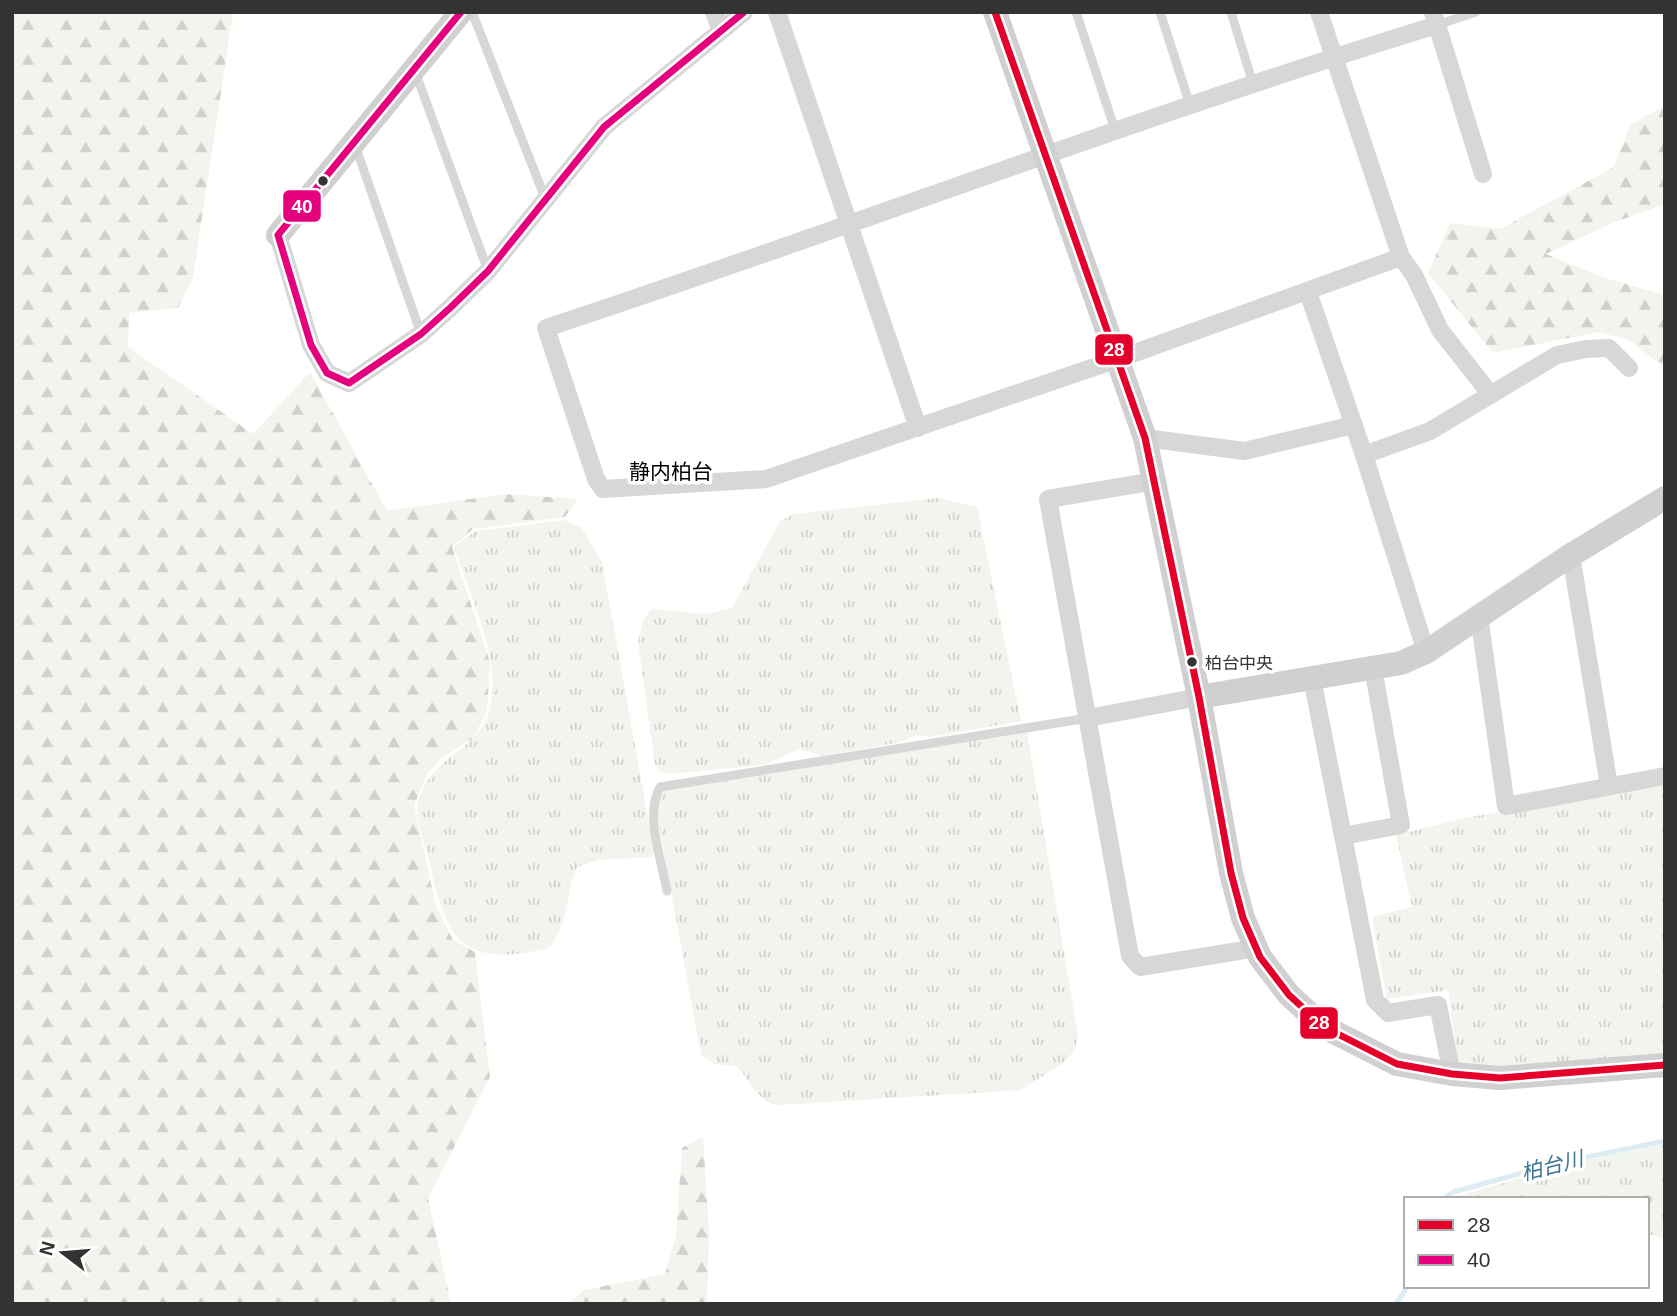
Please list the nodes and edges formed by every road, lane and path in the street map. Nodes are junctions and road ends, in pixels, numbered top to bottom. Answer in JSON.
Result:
{"nodes":[{"id":1,"x":461,"y":12,"type":"edge"},
{"id":2,"x":472,"y":12,"type":"edge"},
{"id":3,"x":714,"y":12,"type":"edge"},
{"id":4,"x":744,"y":12,"type":"edge"},
{"id":5,"x":777,"y":12,"type":"edge"},
{"id":6,"x":995,"y":12,"type":"edge"},
{"id":7,"x":1076,"y":12,"type":"edge"},
{"id":8,"x":1160,"y":12,"type":"edge"},
{"id":9,"x":1231,"y":12,"type":"edge"},
{"id":10,"x":1319,"y":12,"type":"edge"},
{"id":11,"x":1476,"y":12,"type":"edge"},
{"id":12,"x":1435,"y":19,"type":"edge"},
{"id":13,"x":721,"y":31,"type":"junction"},
{"id":14,"x":1333,"y":57,"type":"junction"},
{"id":15,"x":414,"y":69,"type":"junction"},
{"id":16,"x":1253,"y":83,"type":"junction"},
{"id":17,"x":1190,"y":105,"type":"junction"},
{"id":18,"x":1115,"y":130,"type":"junction"},
{"id":19,"x":354,"y":142,"type":"junction"},
{"id":20,"x":1045,"y":153,"type":"junction"},
{"id":21,"x":1483,"y":174,"type":"dead end"},
{"id":22,"x":545,"y":198,"type":"junction"},
{"id":23,"x":850,"y":226,"type":"junction"},
{"id":24,"x":278,"y":235,"type":"joint"},
{"id":25,"x":1401,"y":257,"type":"junction"},
{"id":26,"x":488,"y":271,"type":"junction"},
{"id":27,"x":1308,"y":292,"type":"junction"},
{"id":28,"x":421,"y":334,"type":"junction"},
{"id":29,"x":1118,"y":359,"type":"junction"},
{"id":30,"x":1629,"y":368,"type":"dead end"},
{"id":31,"x":1491,"y":395,"type":"junction"},
{"id":32,"x":1354,"y":425,"type":"junction"},
{"id":33,"x":918,"y":428,"type":"junction"},
{"id":34,"x":1145,"y":438,"type":"junction"},
{"id":35,"x":1364,"y":455,"type":"junction"},
{"id":36,"x":1155,"y":481,"type":"junction"},
{"id":37,"x":1665,"y":498,"type":"edge"},
{"id":38,"x":1571,"y":555,"type":"junction"},
{"id":39,"x":1479,"y":616,"type":"junction"},
{"id":40,"x":1426,"y":652,"type":"junction"},
{"id":41,"x":1373,"y":668,"type":"junction"},
{"id":42,"x":1312,"y":678,"type":"junction"},
{"id":43,"x":1199,"y":697,"type":"junction"},
{"id":44,"x":1088,"y":718,"type":"junction"},
{"id":45,"x":1665,"y":776,"type":"edge"},
{"id":46,"x":1609,"y":786,"type":"junction"},
{"id":47,"x":1343,"y":836,"type":"junction"},
{"id":48,"x":667,"y":891,"type":"dead end"},
{"id":49,"x":1256,"y":948,"type":"junction"},
{"id":50,"x":1665,"y":1065,"type":"edge"},
{"id":51,"x":1452,"y":1074,"type":"junction"}],
"edges":[{"from":1,"to":15,"type":"street"},
{"from":2,"to":22,"type":"lane"},
{"from":3,"to":13,"type":"street"},
{"from":4,"to":13,"type":"street"},
{"from":5,"to":23,"type":"street"},
{"from":6,"to":20,"type":"street"},
{"from":7,"to":18,"type":"lane"},
{"from":8,"to":17,"type":"lane"},
{"from":9,"to":16,"type":"lane"},
{"from":10,"to":14,"type":"street"},
{"from":11,"to":12,"type":"lane"},
{"from":12,"to":14,"type":"street"},
{"from":12,"to":21,"type":"street"},
{"from":13,"to":22,"type":"street"},
{"from":14,"to":16,"type":"street"},
{"from":14,"to":25,"type":"street"},
{"from":15,"to":19,"type":"street"},
{"from":15,"to":26,"type":"lane"},
{"from":16,"to":17,"type":"street"},
{"from":17,"to":18,"type":"street"},
{"from":18,"to":20,"type":"street"},
{"from":19,"to":24,"type":"street"},
{"from":19,"to":28,"type":"lane"},
{"from":20,"to":23,"type":"street"},
{"from":20,"to":29,"type":"street"},
{"from":22,"to":26,"type":"street"},
{"from":23,"to":33,"type":"street"},
{"from":23,"to":33,"type":"street"},
{"from":24,"to":28,"type":"street"},
{"from":25,"to":27,"type":"street"},
{"from":25,"to":31,"type":"street"},
{"from":26,"to":28,"type":"street"},
{"from":27,"to":29,"type":"street"},
{"from":27,"to":32,"type":"street"},
{"from":29,"to":33,"type":"street"},
{"from":29,"to":34,"type":"street"},
{"from":30,"to":31,"type":"street"},
{"from":31,"to":35,"type":"street"},
{"from":32,"to":34,"type":"street"},
{"from":32,"to":35,"type":"street"},
{"from":34,"to":36,"type":"street"},
{"from":35,"to":40,"type":"street"},
{"from":36,"to":43,"type":"street"},
{"from":36,"to":44,"type":"street"},
{"from":37,"to":38,"type":"street"},
{"from":38,"to":39,"type":"street"},
{"from":38,"to":46,"type":"street"},
{"from":39,"to":40,"type":"street"},
{"from":39,"to":46,"type":"street"},
{"from":40,"to":41,"type":"street"},
{"from":41,"to":42,"type":"street"},
{"from":41,"to":47,"type":"street"},
{"from":42,"to":43,"type":"street"},
{"from":42,"to":47,"type":"street"},
{"from":43,"to":44,"type":"street"},
{"from":43,"to":49,"type":"street"},
{"from":44,"to":48,"type":"lane"},
{"from":44,"to":49,"type":"street"},
{"from":45,"to":46,"type":"street"},
{"from":47,"to":51,"type":"street"},
{"from":49,"to":51,"type":"street"},
{"from":50,"to":51,"type":"street"}]}
